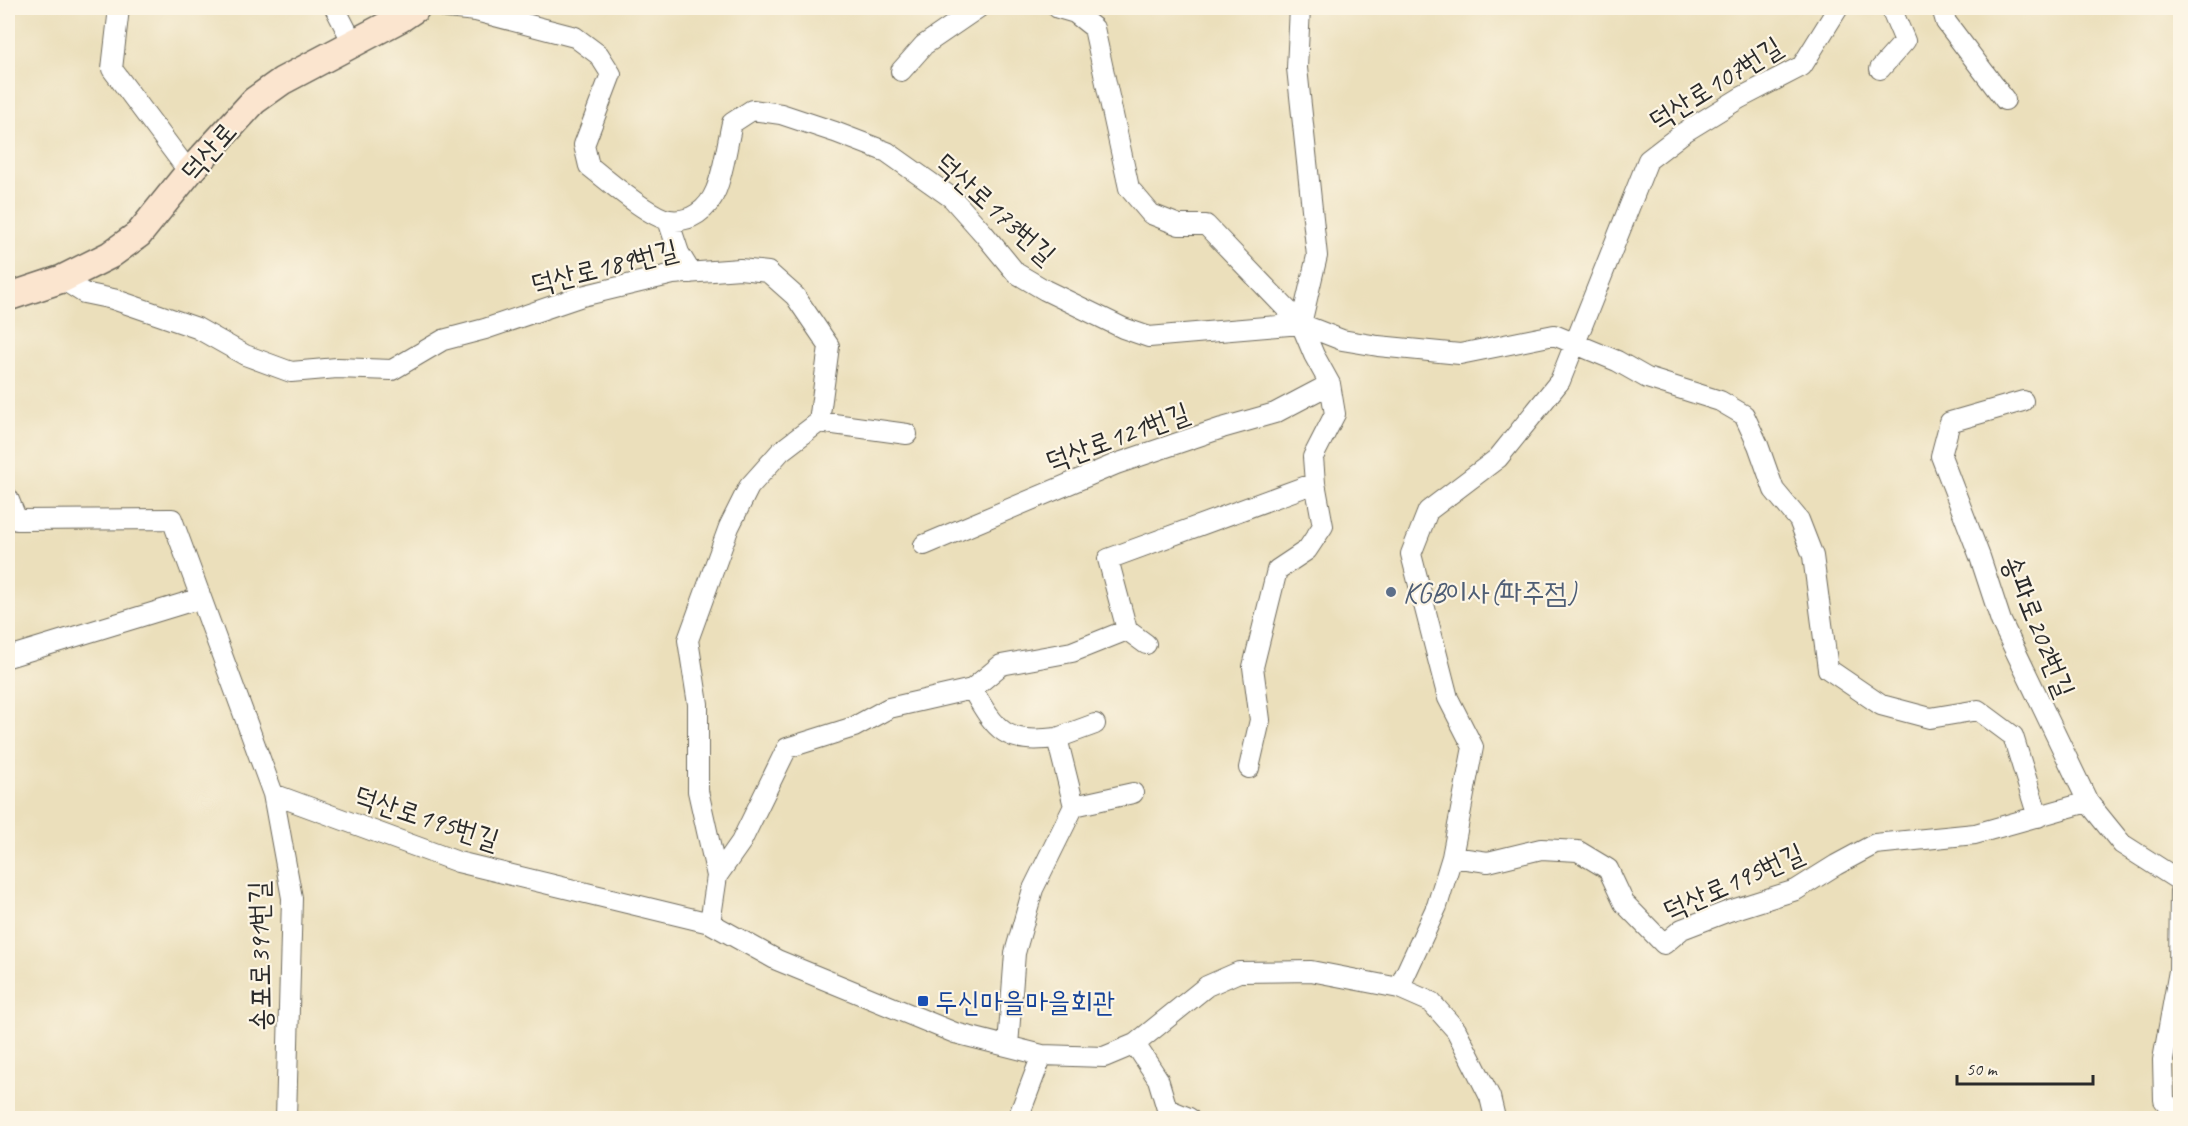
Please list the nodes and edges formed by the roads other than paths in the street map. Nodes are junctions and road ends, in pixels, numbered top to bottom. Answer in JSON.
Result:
{"nodes":[{"id":1,"x":119,"y":8,"type":"edge"},
{"id":2,"x":335,"y":8,"type":"edge"},
{"id":3,"x":416,"y":8,"type":"edge"},
{"id":4,"x":447,"y":8,"type":"edge"},
{"id":5,"x":978,"y":8,"type":"edge"},
{"id":6,"x":1058,"y":8,"type":"edge"},
{"id":7,"x":1300,"y":8,"type":"edge"},
{"id":8,"x":1838,"y":8,"type":"edge"},
{"id":9,"x":1891,"y":8,"type":"edge"},
{"id":10,"x":1942,"y":8,"type":"edge"},
{"id":11,"x":353,"y":43,"type":"junction"},
{"id":12,"x":1880,"y":69,"type":"dead end"},
{"id":13,"x":901,"y":71,"type":"dead end"},
{"id":14,"x":2005,"y":100,"type":"dead end"},
{"id":15,"x":189,"y":172,"type":"junction"},
{"id":16,"x":668,"y":220,"type":"junction"},
{"id":17,"x":691,"y":273,"type":"junction"},
{"id":18,"x":62,"y":279,"type":"junction"},
{"id":19,"x":8,"y":297,"type":"edge"},
{"id":20,"x":1301,"y":324,"type":"junction"},
{"id":21,"x":1575,"y":343,"type":"junction"},
{"id":22,"x":1330,"y":384,"type":"junction"},
{"id":23,"x":2023,"y":401,"type":"dead end"},
{"id":24,"x":819,"y":422,"type":"junction"},
{"id":25,"x":907,"y":434,"type":"dead end"},
{"id":26,"x":1315,"y":483,"type":"junction"},
{"id":27,"x":8,"y":498,"type":"edge"},
{"id":28,"x":924,"y":545,"type":"dead end"},
{"id":29,"x":201,"y":598,"type":"junction"},
{"id":30,"x":1127,"y":630,"type":"junction"},
{"id":31,"x":1146,"y":644,"type":"dead end"},
{"id":32,"x":8,"y":657,"type":"edge"},
{"id":33,"x":972,"y":689,"type":"junction"},
{"id":34,"x":1095,"y":724,"type":"dead end"},
{"id":35,"x":1057,"y":738,"type":"junction"},
{"id":36,"x":1249,"y":768,"type":"dead end"},
{"id":37,"x":1133,"y":793,"type":"dead end"},
{"id":38,"x":273,"y":794,"type":"junction"},
{"id":39,"x":2088,"y":802,"type":"junction"},
{"id":40,"x":1074,"y":806,"type":"junction"},
{"id":41,"x":2038,"y":817,"type":"junction"},
{"id":42,"x":1452,"y":857,"type":"junction"},
{"id":43,"x":717,"y":876,"type":"junction"},
{"id":44,"x":2181,"y":881,"type":"edge"},
{"id":45,"x":2181,"y":892,"type":"edge"},
{"id":46,"x":710,"y":923,"type":"junction"},
{"id":47,"x":1399,"y":988,"type":"junction"},
{"id":48,"x":1135,"y":1044,"type":"junction"},
{"id":49,"x":1008,"y":1046,"type":"junction"},
{"id":50,"x":1042,"y":1054,"type":"junction"},
{"id":51,"x":2181,"y":1115,"type":"edge"},
{"id":52,"x":286,"y":1119,"type":"edge"},
{"id":53,"x":1018,"y":1119,"type":"edge"},
{"id":54,"x":1189,"y":1119,"type":"edge"},
{"id":55,"x":1495,"y":1119,"type":"edge"}],
"edges":[{"from":1,"to":15,"type":"street"},
{"from":2,"to":11,"type":"street"},
{"from":3,"to":11,"type":"street","name":"덕산로"},
{"from":4,"to":16,"type":"street"},
{"from":5,"to":13,"type":"street"},
{"from":6,"to":20,"type":"street"},
{"from":7,"to":20,"type":"street"},
{"from":8,"to":21,"type":"street","name":"덕산로107번길"},
{"from":9,"to":12,"type":"street"},
{"from":10,"to":14,"type":"street"},
{"from":11,"to":15,"type":"street","name":"덕산로"},
{"from":15,"to":18,"type":"street","name":"덕산로"},
{"from":16,"to":17,"type":"street"},
{"from":16,"to":20,"type":"street","name":"덕산로173번길"},
{"from":17,"to":18,"type":"street","name":"덕산로189번길"},
{"from":17,"to":24,"type":"street","name":"덕산로189번길"},
{"from":18,"to":19,"type":"street","name":"덕산로"},
{"from":20,"to":21,"type":"street"},
{"from":20,"to":22,"type":"street"},
{"from":21,"to":41,"type":"street"},
{"from":21,"to":42,"type":"street"},
{"from":22,"to":26,"type":"street"},
{"from":22,"to":28,"type":"street","name":"덕산로121번길"},
{"from":23,"to":39,"type":"street","name":"송파로202번길"},
{"from":24,"to":25,"type":"street"},
{"from":24,"to":43,"type":"street"},
{"from":26,"to":30,"type":"street"},
{"from":26,"to":36,"type":"street"},
{"from":27,"to":29,"type":"street"},
{"from":29,"to":32,"type":"street"},
{"from":29,"to":38,"type":"street"},
{"from":30,"to":31,"type":"street"},
{"from":30,"to":33,"type":"street"},
{"from":33,"to":35,"type":"street"},
{"from":33,"to":43,"type":"street"},
{"from":34,"to":35,"type":"street"},
{"from":35,"to":40,"type":"street"},
{"from":37,"to":40,"type":"street"},
{"from":38,"to":46,"type":"street","name":"덕산로195번길"},
{"from":38,"to":52,"type":"street","name":"송포로391번길"},
{"from":39,"to":41,"type":"street"},
{"from":39,"to":44,"type":"street","name":"송파로202번길"},
{"from":40,"to":49,"type":"street"},
{"from":41,"to":42,"type":"street","name":"덕산로195번길"},
{"from":42,"to":47,"type":"street"},
{"from":43,"to":46,"type":"street"},
{"from":45,"to":51,"type":"street"},
{"from":46,"to":49,"type":"street","name":"덕산로195번길"},
{"from":47,"to":48,"type":"street","name":"덕산로195번길"},
{"from":47,"to":55,"type":"street","name":"덕산로195번길"},
{"from":48,"to":50,"type":"street","name":"덕산로195번길"},
{"from":48,"to":54,"type":"street"},
{"from":49,"to":50,"type":"street","name":"덕산로195번길"},
{"from":50,"to":53,"type":"street"}]}
